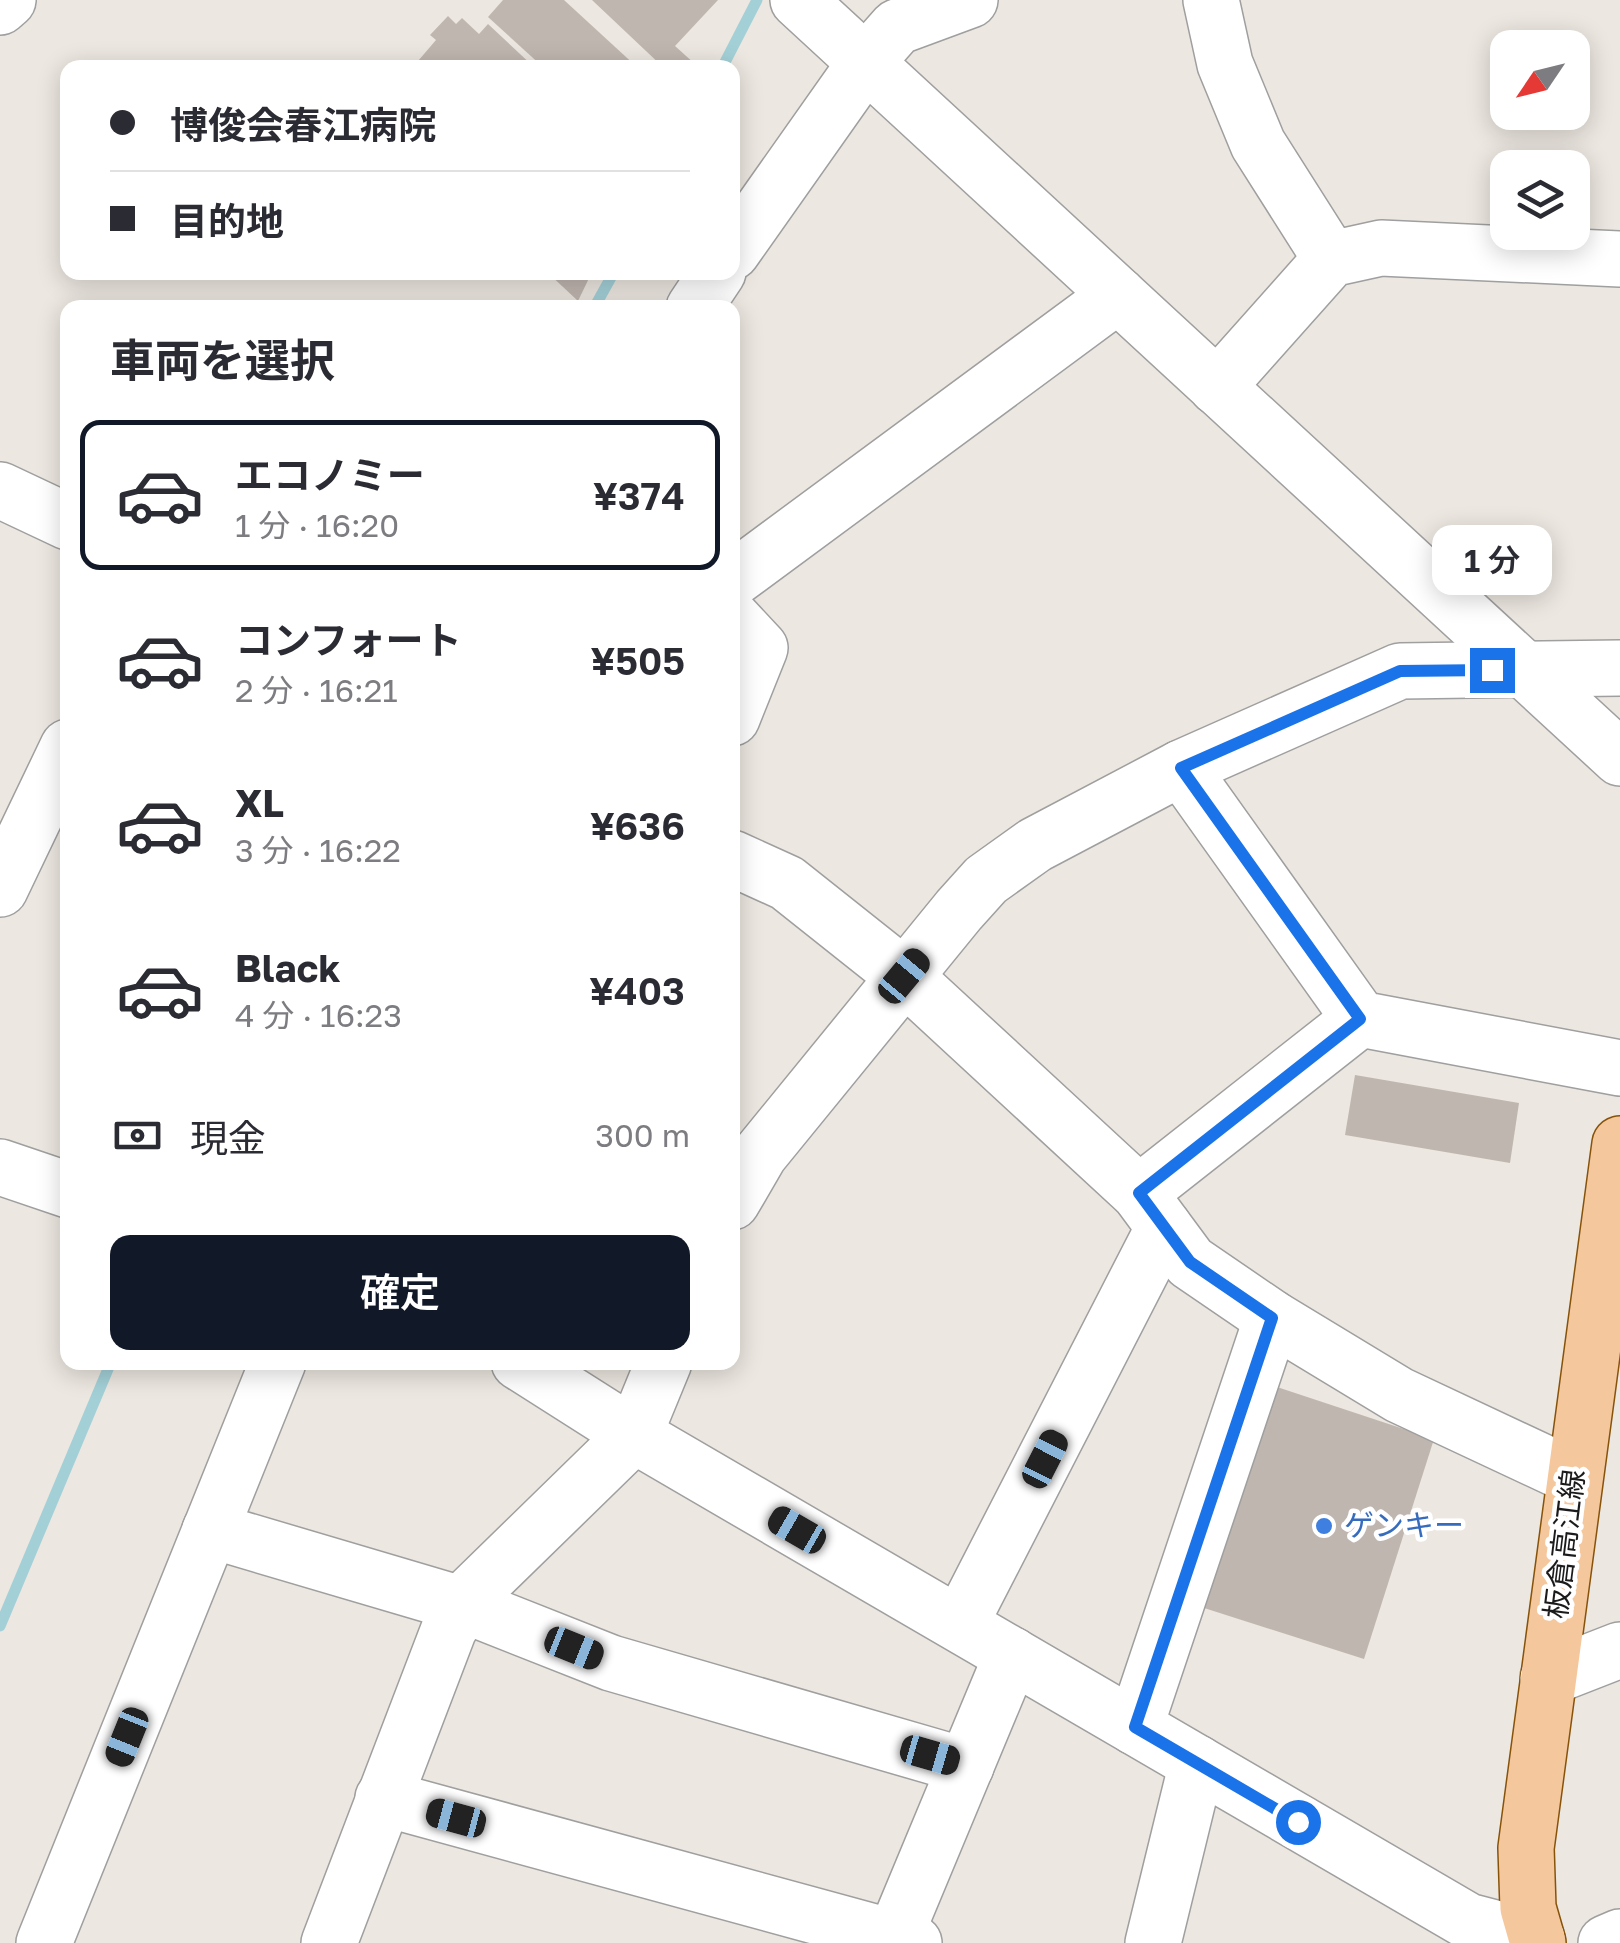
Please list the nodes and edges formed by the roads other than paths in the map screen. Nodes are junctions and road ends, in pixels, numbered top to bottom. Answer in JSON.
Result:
{"nodes":[{"id":1,"x":8,"y":0,"type":"edge"},
{"id":2,"x":798,"y":0,"type":"edge"},
{"id":3,"x":970,"y":0,"type":"edge"},
{"id":4,"x":1211,"y":0,"type":"edge"},
{"id":5,"x":0,"y":6,"type":"edge"},
{"id":6,"x":850,"y":34,"type":"edge"},
{"id":7,"x":740,"y":237,"type":"edge"},
{"id":8,"x":1620,"y":259,"type":"edge"},
{"id":9,"x":1332,"y":260,"type":"junction"},
{"id":10,"x":1118,"y":295,"type":"junction"},
{"id":11,"x":1217,"y":387,"type":"junction"},
{"id":12,"x":0,"y":490,"type":"edge"},
{"id":13,"x":60,"y":518,"type":"edge"},
{"id":14,"x":740,"y":574,"type":"edge"},
{"id":15,"x":740,"y":627,"type":"edge"},
{"id":16,"x":1620,"y":668,"type":"edge"},
{"id":17,"x":1523,"y":670,"type":"junction"},
{"id":18,"x":740,"y":698,"type":"edge"},
{"id":19,"x":1620,"y":758,"type":"edge"},
{"id":20,"x":60,"y":764,"type":"edge"},
{"id":21,"x":1181,"y":768,"type":"junction"},
{"id":22,"x":740,"y":862,"type":"edge"},
{"id":23,"x":0,"y":889,"type":"edge"},
{"id":24,"x":904,"y":976,"type":"junction"},
{"id":25,"x":1360,"y":1019,"type":"junction"},
{"id":26,"x":1620,"y":1068,"type":"edge"},
{"id":27,"x":1620,"y":1144,"type":"edge"},
{"id":28,"x":0,"y":1167,"type":"edge"},
{"id":29,"x":60,"y":1187,"type":"edge"},
{"id":30,"x":740,"y":1188,"type":"edge"},
{"id":31,"x":1151,"y":1210,"type":"junction"},
{"id":32,"x":1272,"y":1318,"type":"junction"},
{"id":33,"x":275,"y":1370,"type":"edge"},
{"id":34,"x":532,"y":1370,"type":"edge"},
{"id":35,"x":661,"y":1370,"type":"edge"},
{"id":36,"x":634,"y":1435,"type":"junction"},
{"id":37,"x":1574,"y":1478,"type":"junction"},
{"id":38,"x":210,"y":1530,"type":"junction"},
{"id":39,"x":464,"y":1604,"type":"junction"},
{"id":40,"x":960,"y":1624,"type":"junction"},
{"id":41,"x":1620,"y":1650,"type":"edge"},
{"id":42,"x":1012,"y":1655,"type":"junction"},
{"id":43,"x":1548,"y":1678,"type":"junction"},
{"id":44,"x":1135,"y":1727,"type":"junction"},
{"id":45,"x":1197,"y":1763,"type":"junction"},
{"id":46,"x":966,"y":1766,"type":"junction"},
{"id":47,"x":383,"y":1798,"type":"junction"},
{"id":48,"x":1469,"y":1932,"type":"edge"},
{"id":49,"x":0,"y":1937,"type":"edge"},
{"id":50,"x":1620,"y":1937,"type":"edge"},
{"id":51,"x":900,"y":1941,"type":"edge"},
{"id":52,"x":1537,"y":1941,"type":"edge"},
{"id":53,"x":20,"y":1943,"type":"edge"},
{"id":54,"x":44,"y":1943,"type":"edge"},
{"id":55,"x":329,"y":1943,"type":"edge"},
{"id":56,"x":1153,"y":1943,"type":"edge"},
{"id":57,"x":1606,"y":1943,"type":"edge"}],
"edges":[{"from":1,"to":5,"type":"street"},
{"from":2,"to":6,"type":"street"},
{"from":3,"to":6,"type":"street"},
{"from":4,"to":9,"type":"street"},
{"from":6,"to":7,"type":"street"},
{"from":6,"to":10,"type":"street"},
{"from":8,"to":9,"type":"street"},
{"from":9,"to":11,"type":"street"},
{"from":10,"to":11,"type":"street"},
{"from":10,"to":14,"type":"street"},
{"from":11,"to":17,"type":"street"},
{"from":12,"to":13,"type":"street"},
{"from":15,"to":18,"type":"street"},
{"from":16,"to":17,"type":"street"},
{"from":17,"to":19,"type":"street"},
{"from":17,"to":21,"type":"street"},
{"from":20,"to":23,"type":"street"},
{"from":21,"to":24,"type":"street"},
{"from":21,"to":25,"type":"street"},
{"from":22,"to":24,"type":"street"},
{"from":24,"to":30,"type":"street"},
{"from":24,"to":31,"type":"street"},
{"from":25,"to":26,"type":"street"},
{"from":25,"to":31,"type":"street"},
{"from":27,"to":37,"type":"main road","name":"板倉高江線"},
{"from":28,"to":29,"type":"street"},
{"from":31,"to":32,"type":"street"},
{"from":31,"to":40,"type":"street"},
{"from":32,"to":37,"type":"street"},
{"from":32,"to":44,"type":"street"},
{"from":33,"to":38,"type":"street"},
{"from":34,"to":36,"type":"street"},
{"from":35,"to":36,"type":"street"},
{"from":36,"to":39,"type":"street"},
{"from":36,"to":40,"type":"street"},
{"from":37,"to":43,"type":"main road","name":"板倉高江線"},
{"from":38,"to":39,"type":"street"},
{"from":38,"to":54,"type":"street"},
{"from":39,"to":46,"type":"street"},
{"from":39,"to":47,"type":"street"},
{"from":40,"to":42,"type":"street"},
{"from":41,"to":43,"type":"street"},
{"from":42,"to":44,"type":"street"},
{"from":42,"to":46,"type":"street"},
{"from":43,"to":52,"type":"main road","name":"板倉高江線"},
{"from":44,"to":45,"type":"street"},
{"from":45,"to":48,"type":"street"},
{"from":45,"to":56,"type":"street"},
{"from":46,"to":51,"type":"street"},
{"from":47,"to":51,"type":"street"},
{"from":47,"to":55,"type":"street"},
{"from":48,"to":52,"type":"street"},
{"from":49,"to":53,"type":"street"},
{"from":50,"to":57,"type":"street"}]}
